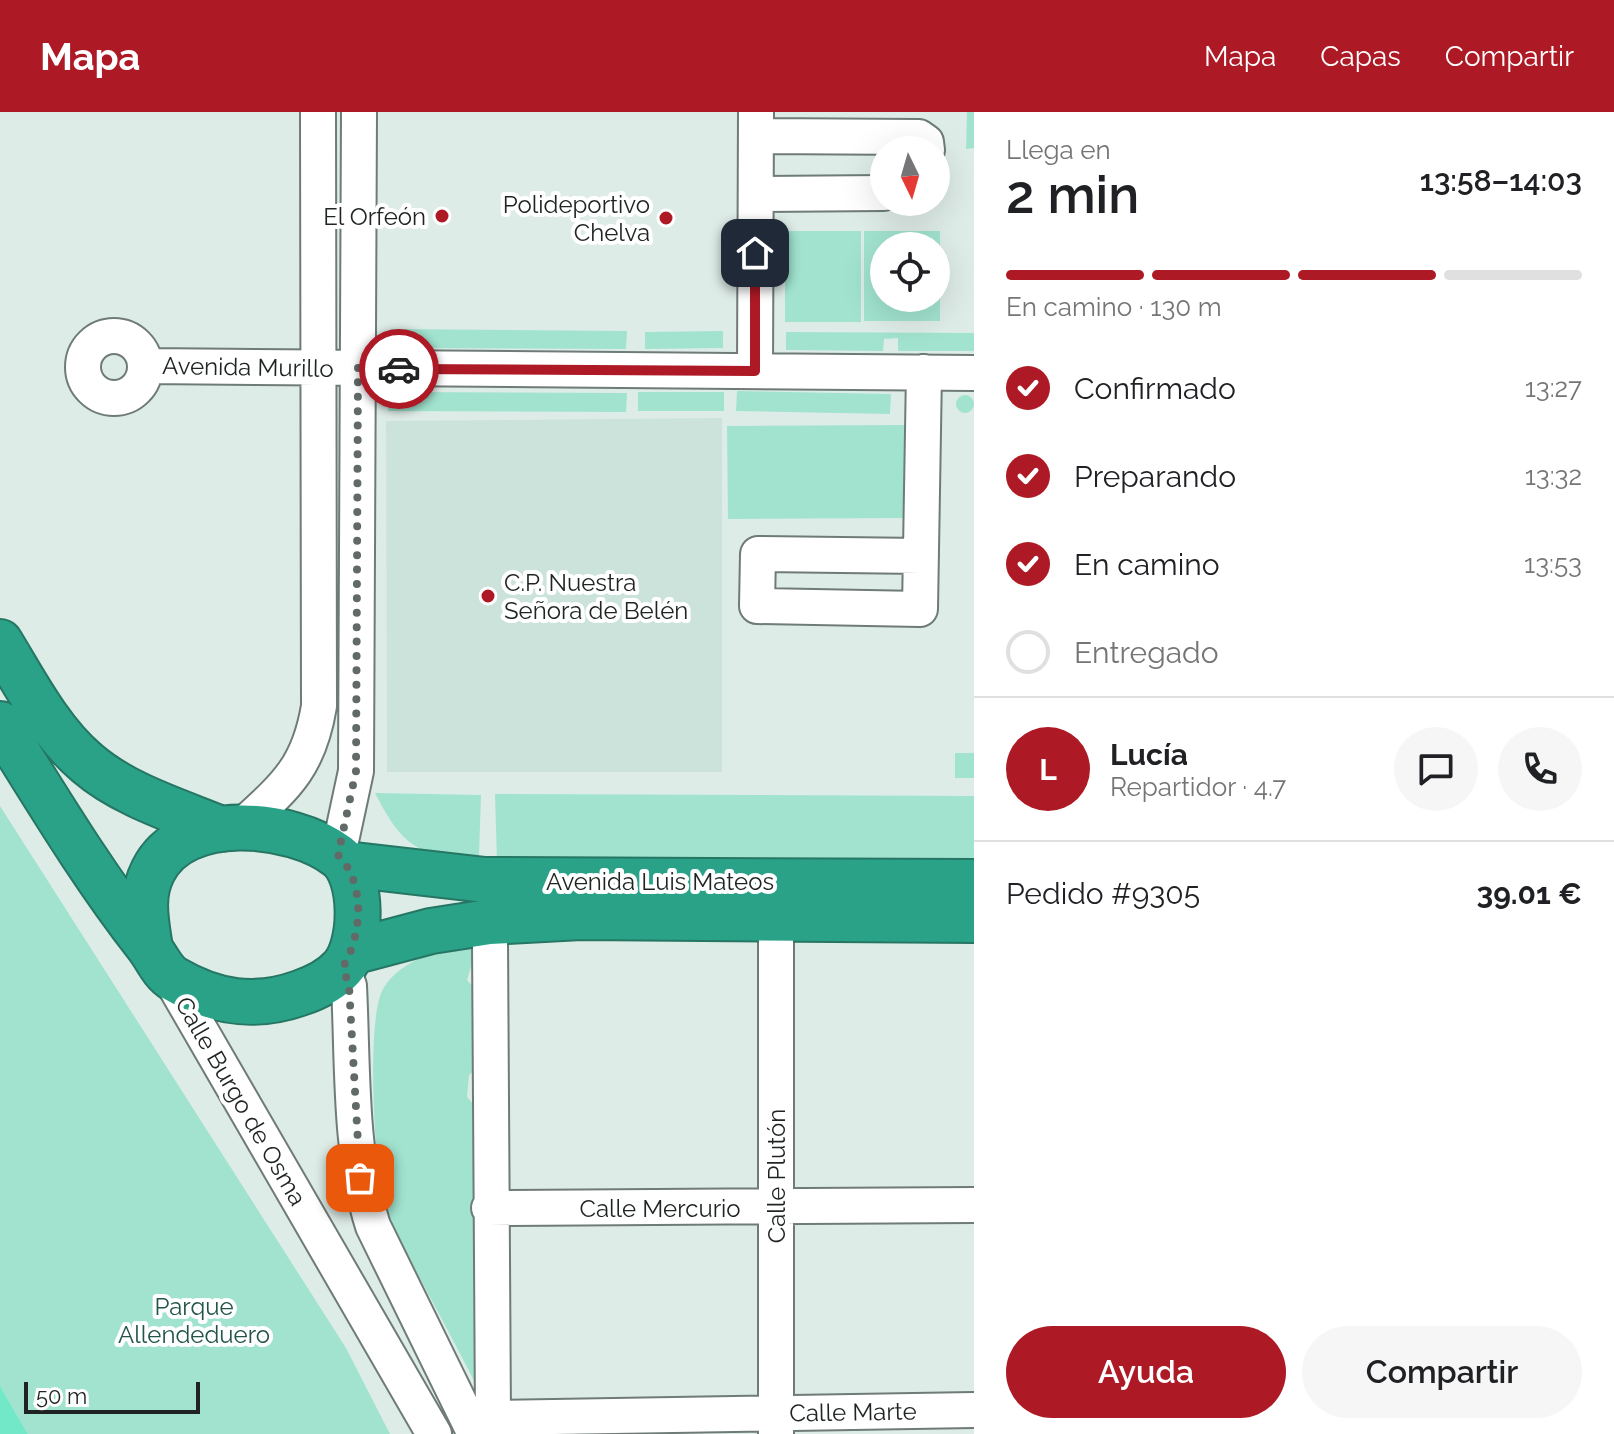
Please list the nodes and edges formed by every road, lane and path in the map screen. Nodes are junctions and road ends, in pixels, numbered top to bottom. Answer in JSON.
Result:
{"nodes":[{"id":1,"x":318,"y":112,"type":"edge"},
{"id":2,"x":359,"y":112,"type":"edge"},
{"id":3,"x":756,"y":124,"type":"edge"},
{"id":4,"x":906,"y":136,"type":"edge"},
{"id":5,"x":870,"y":193,"type":"edge"},
{"id":6,"x":756,"y":194,"type":"junction"},
{"id":7,"x":146,"y":366,"type":"dead end"},
{"id":8,"x":358,"y":368,"type":"junction"},
{"id":9,"x":317,"y":369,"type":"junction"},
{"id":10,"x":755,"y":371,"type":"junction"},
{"id":11,"x":924,"y":372,"type":"junction"},
{"id":12,"x":974,"y":373,"type":"edge"},
{"id":13,"x":921,"y":556,"type":"junction"},
{"id":14,"x":0,"y":642,"type":"edge"},
{"id":15,"x":0,"y":724,"type":"edge"},
{"id":16,"x":231,"y":827,"type":"junction"},
{"id":17,"x":342,"y":860,"type":"junction"},
{"id":18,"x":974,"y":882,"type":"edge"},
{"id":19,"x":776,"y":919,"type":"junction"},
{"id":20,"x":974,"y":920,"type":"edge"},
{"id":21,"x":490,"y":941,"type":"dead end"},
{"id":22,"x":360,"y":954,"type":"junction"},
{"id":23,"x":159,"y":962,"type":"junction"},
{"id":24,"x":352,"y":1044,"type":"junction"},
{"id":25,"x":974,"y":1205,"type":"edge"},
{"id":26,"x":776,"y":1207,"type":"junction"},
{"id":27,"x":489,"y":1208,"type":"junction"},
{"id":28,"x":974,"y":1410,"type":"edge"},
{"id":29,"x":776,"y":1423,"type":"edge"},
{"id":30,"x":484,"y":1426,"type":"edge"},
{"id":31,"x":434,"y":1434,"type":"edge"}],
"edges":[{"from":1,"to":9,"type":"street"},
{"from":2,"to":8,"type":"street"},
{"from":3,"to":4,"type":"street"},
{"from":3,"to":6,"type":"street"},
{"from":5,"to":6,"type":"street"},
{"from":6,"to":10,"type":"street"},
{"from":7,"to":9,"type":"street","name":"Avenida Murillo"},
{"from":8,"to":9,"type":"street","name":"Avenida Murillo"},
{"from":8,"to":10,"type":"street","name":"Avenida Murillo"},
{"from":8,"to":17,"type":"street"},
{"from":9,"to":16,"type":"street"},
{"from":10,"to":11,"type":"street","name":"Avenida Murillo"},
{"from":11,"to":12,"type":"street","name":"Avenida Murillo"},
{"from":11,"to":13,"type":"street"},
{"from":13,"to":13,"type":"street"},
{"from":14,"to":16,"type":"highway"},
{"from":15,"to":23,"type":"highway"},
{"from":16,"to":17,"type":"highway"},
{"from":16,"to":23,"type":"highway"},
{"from":17,"to":18,"type":"highway","name":"Avenida Luis Mateos"},
{"from":17,"to":22,"type":"highway"},
{"from":19,"to":20,"type":"highway","name":"Avenida Luis Mateos"},
{"from":19,"to":22,"type":"highway","name":"Avenida Luis Mateos"},
{"from":19,"to":26,"type":"street","name":"Calle Plutón"},
{"from":21,"to":27,"type":"street"},
{"from":22,"to":23,"type":"highway"},
{"from":22,"to":24,"type":"street"},
{"from":22,"to":24,"type":"street"},
{"from":23,"to":31,"type":"street","name":"Calle Burgo de Osma"},
{"from":24,"to":30,"type":"street"},
{"from":25,"to":26,"type":"street","name":"Calle Mercurio"},
{"from":26,"to":27,"type":"street","name":"Calle Mercurio"},
{"from":26,"to":29,"type":"street","name":"Calle Plutón"},
{"from":27,"to":30,"type":"street"},
{"from":28,"to":29,"type":"street","name":"Calle Marte"},
{"from":29,"to":30,"type":"street","name":"Calle Marte"}]}
